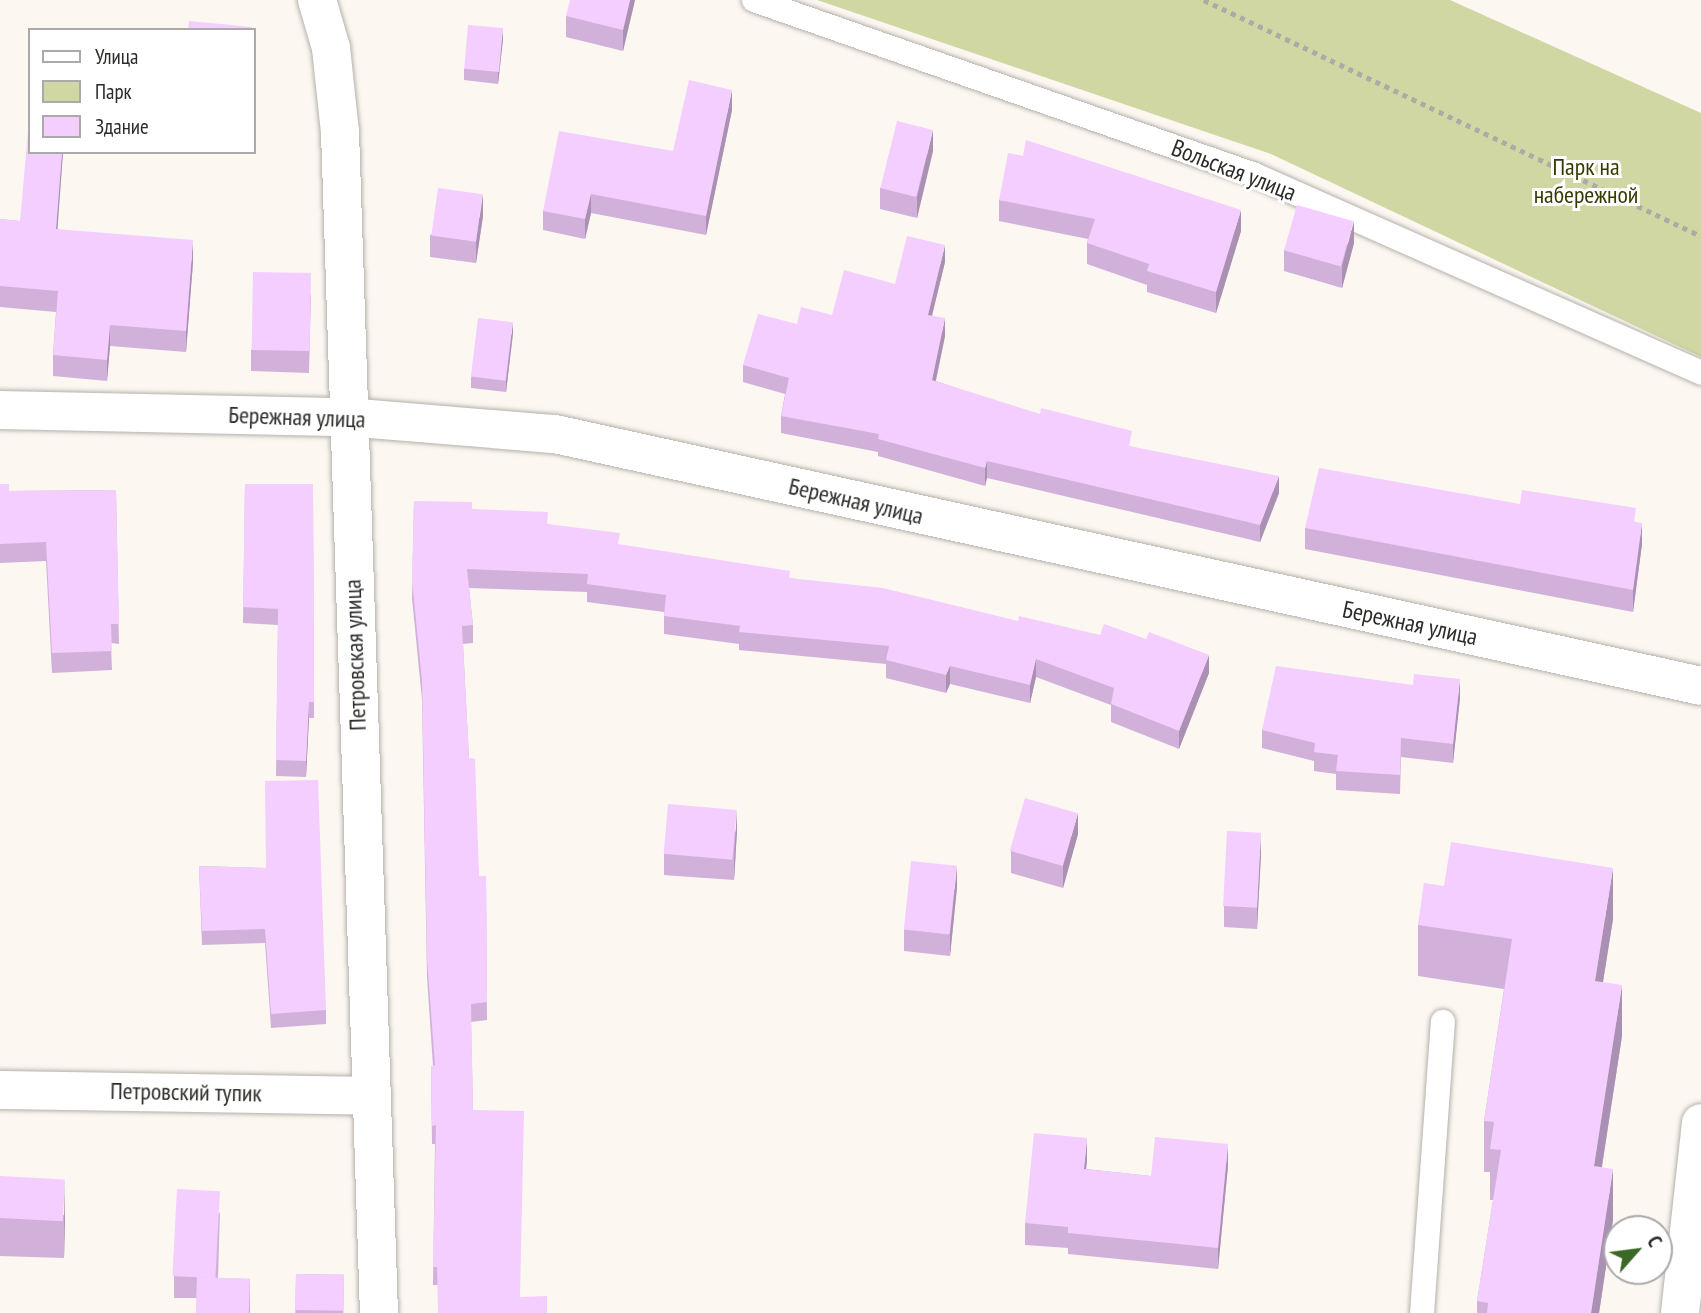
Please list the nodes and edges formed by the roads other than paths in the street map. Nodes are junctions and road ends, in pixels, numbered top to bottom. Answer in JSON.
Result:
{"nodes":[{"id":1,"x":317,"y":0,"type":"edge"},
{"id":2,"x":754,"y":0,"type":"edge"},
{"id":3,"x":1701,"y":373,"type":"edge"},
{"id":4,"x":0,"y":410,"type":"edge"},
{"id":5,"x":346,"y":417,"type":"junction"},
{"id":6,"x":1701,"y":686,"type":"edge"},
{"id":7,"x":1443,"y":1022,"type":"dead end"},
{"id":8,"x":0,"y":1090,"type":"edge"},
{"id":9,"x":371,"y":1096,"type":"junction"},
{"id":10,"x":1701,"y":1123,"type":"edge"},
{"id":11,"x":379,"y":1313,"type":"edge"},
{"id":12,"x":1422,"y":1313,"type":"edge"},
{"id":13,"x":1680,"y":1313,"type":"edge"}],
"edges":[{"from":1,"to":5,"type":"street","name":"Петровская улица"},
{"from":2,"to":3,"type":"lane","name":"Вольская улица"},
{"from":4,"to":5,"type":"street","name":"Бережная улица"},
{"from":5,"to":6,"type":"street","name":"Бережная улица"},
{"from":5,"to":9,"type":"street","name":"Петровская улица"},
{"from":7,"to":12,"type":"lane"},
{"from":8,"to":9,"type":"street","name":"Петровский тупик"},
{"from":9,"to":11,"type":"street","name":"Петровская улица"},
{"from":10,"to":13,"type":"street"}]}
